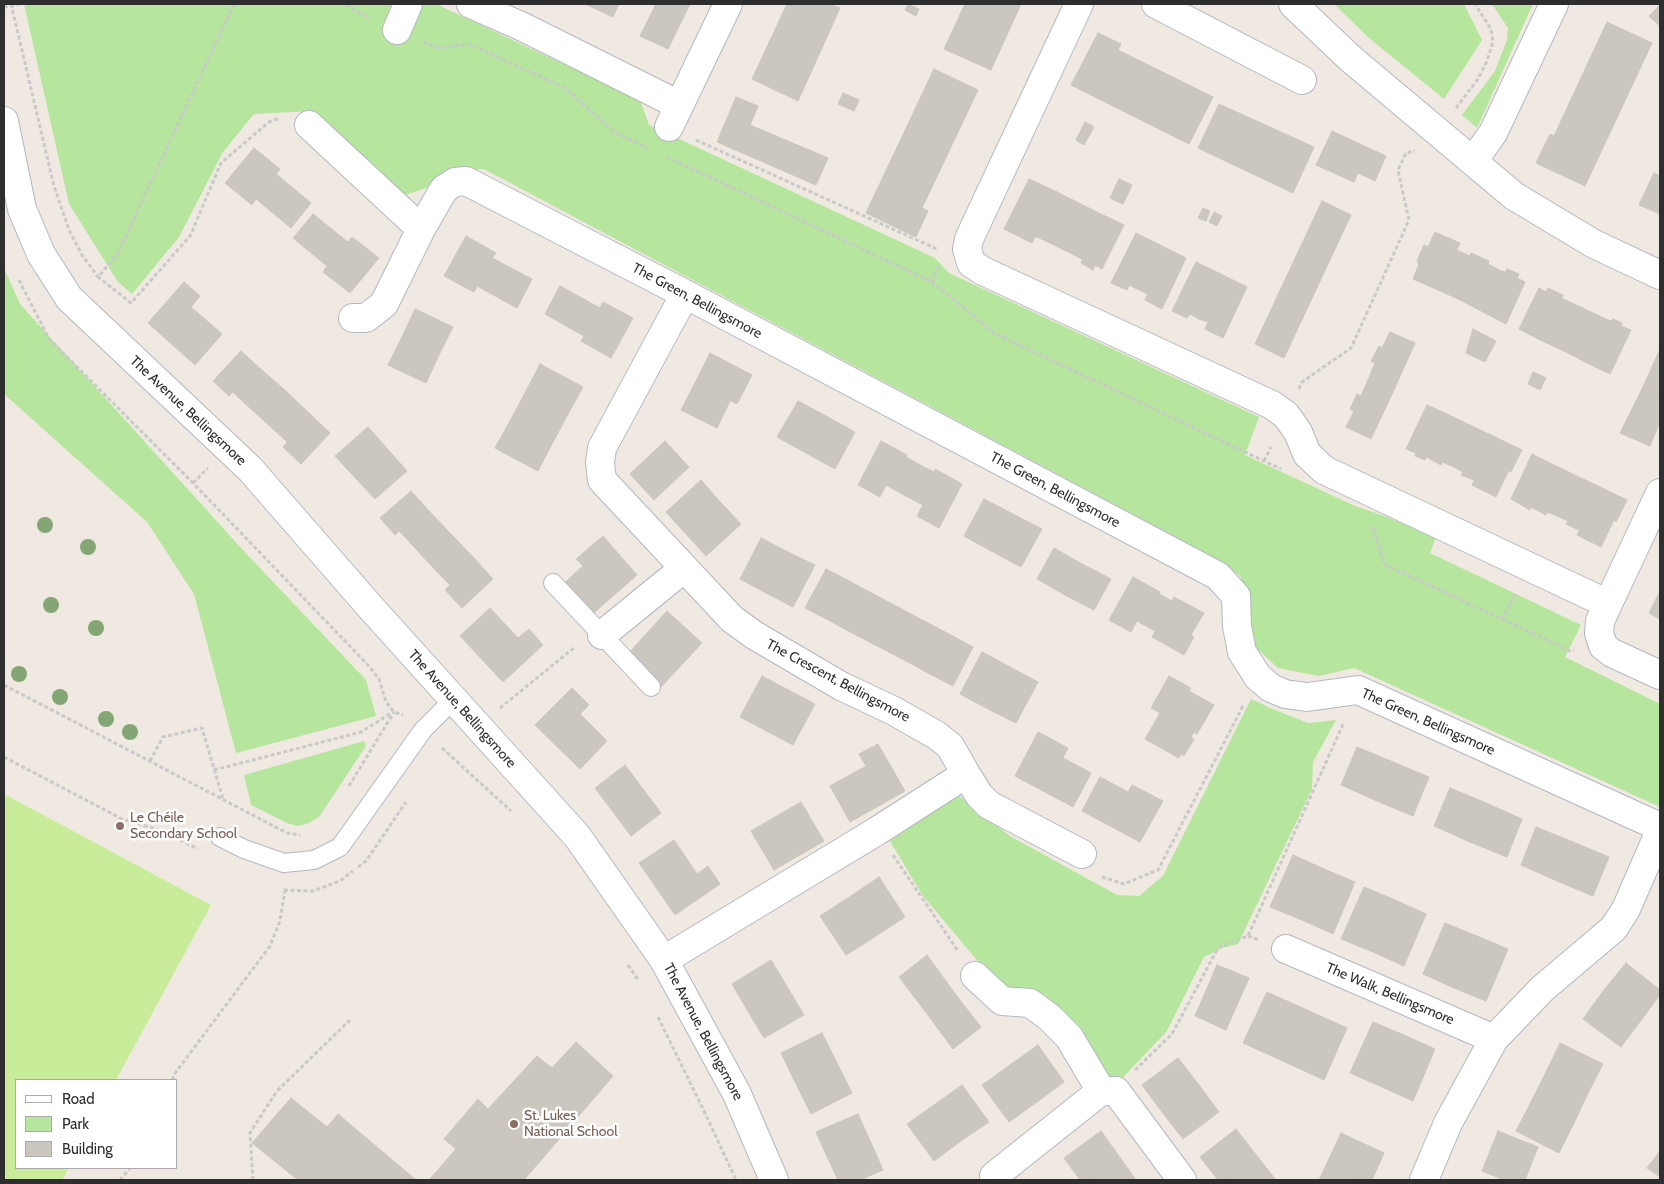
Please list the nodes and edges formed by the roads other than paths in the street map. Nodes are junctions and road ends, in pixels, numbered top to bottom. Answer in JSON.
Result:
{"nodes":[{"id":1,"x":408,"y":4,"type":"edge"},
{"id":2,"x":470,"y":4,"type":"edge"},
{"id":3,"x":728,"y":4,"type":"edge"},
{"id":4,"x":1079,"y":4,"type":"edge"},
{"id":5,"x":1156,"y":4,"type":"edge"},
{"id":6,"x":1293,"y":4,"type":"edge"},
{"id":7,"x":1554,"y":4,"type":"edge"},
{"id":8,"x":397,"y":30,"type":"road end"},
{"id":9,"x":1302,"y":80,"type":"dead end"},
{"id":10,"x":4,"y":121,"type":"edge"},
{"id":11,"x":309,"y":125,"type":"road end"},
{"id":12,"x":1473,"y":161,"type":"junction"},
{"id":13,"x":421,"y":229,"type":"junction"},
{"id":14,"x":1660,"y":275,"type":"edge"},
{"id":15,"x":685,"y":294,"type":"junction"},
{"id":16,"x":353,"y":318,"type":"dead end"},
{"id":17,"x":1660,"y":493,"type":"edge"},
{"id":18,"x":683,"y":569,"type":"junction"},
{"id":19,"x":553,"y":583,"type":"dead end"},
{"id":20,"x":1608,"y":604,"type":"junction"},
{"id":21,"x":602,"y":636,"type":"junction"},
{"id":22,"x":1660,"y":675,"type":"edge"},
{"id":23,"x":651,"y":687,"type":"dead end"},
{"id":24,"x":454,"y":699,"type":"junction"},
{"id":25,"x":966,"y":774,"type":"junction"},
{"id":26,"x":1660,"y":827,"type":"edge"},
{"id":27,"x":1660,"y":832,"type":"edge"},
{"id":28,"x":220,"y":837,"type":"dead end"},
{"id":29,"x":1082,"y":854,"type":"road end"},
{"id":30,"x":1286,"y":949,"type":"dead end"},
{"id":31,"x":664,"y":960,"type":"junction"},
{"id":32,"x":975,"y":976,"type":"road end"},
{"id":33,"x":1494,"y":1039,"type":"junction"},
{"id":34,"x":1108,"y":1091,"type":"junction"},
{"id":35,"x":774,"y":1180,"type":"edge"},
{"id":36,"x":997,"y":1180,"type":"edge"},
{"id":37,"x":1182,"y":1180,"type":"edge"},
{"id":38,"x":1424,"y":1180,"type":"edge"}],
"edges":[{"from":1,"to":8,"type":"street"},
{"from":2,"to":3,"type":"street"},
{"from":4,"to":20,"type":"street"},
{"from":5,"to":9,"type":"street"},
{"from":6,"to":12,"type":"street"},
{"from":7,"to":12,"type":"street"},
{"from":10,"to":24,"type":"street","name":"The Avenue, Bellingsmore"},
{"from":11,"to":13,"type":"street"},
{"from":12,"to":14,"type":"street"},
{"from":13,"to":15,"type":"street","name":"The Green, Bellingsmore"},
{"from":13,"to":16,"type":"street","name":"The Green, Bellingsmore"},
{"from":15,"to":18,"type":"street","name":"The Crescent, Bellingsmore"},
{"from":15,"to":26,"type":"street","name":"The Green, Bellingsmore"},
{"from":17,"to":20,"type":"street"},
{"from":18,"to":21,"type":"street"},
{"from":18,"to":25,"type":"street","name":"The Crescent, Bellingsmore"},
{"from":19,"to":21,"type":"lane"},
{"from":20,"to":22,"type":"street"},
{"from":21,"to":23,"type":"lane"},
{"from":24,"to":28,"type":"lane"},
{"from":24,"to":31,"type":"street","name":"The Avenue, Bellingsmore"},
{"from":25,"to":29,"type":"street","name":"The Crescent, Bellingsmore"},
{"from":25,"to":31,"type":"street"},
{"from":27,"to":33,"type":"street"},
{"from":30,"to":33,"type":"street","name":"The Walk, Bellingsmore"},
{"from":31,"to":35,"type":"street","name":"The Avenue, Bellingsmore"},
{"from":32,"to":34,"type":"street"},
{"from":33,"to":38,"type":"street"},
{"from":34,"to":36,"type":"street"},
{"from":34,"to":37,"type":"street"}]}
